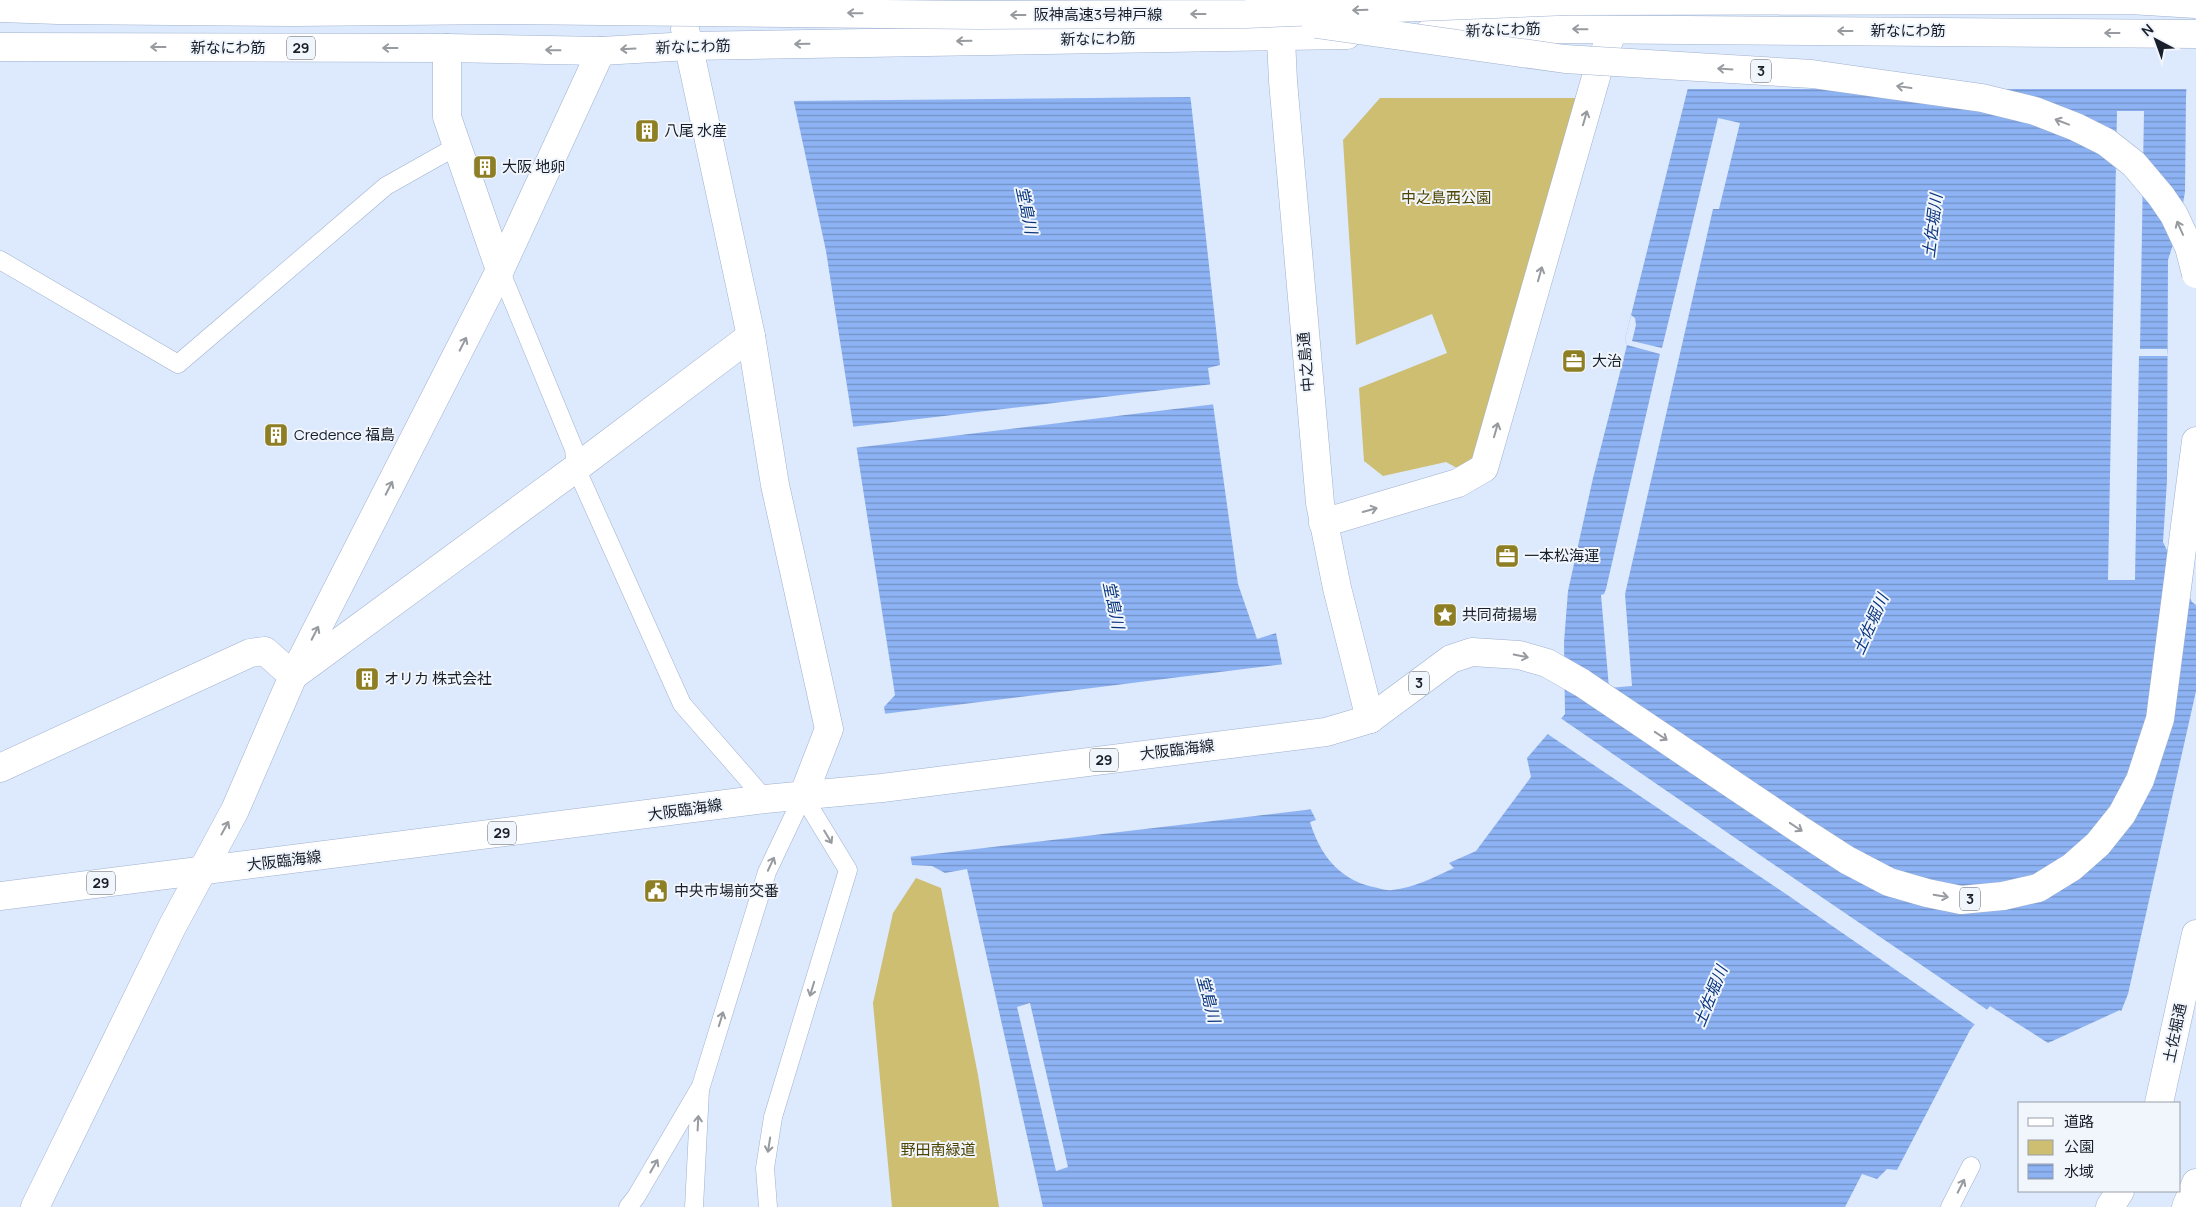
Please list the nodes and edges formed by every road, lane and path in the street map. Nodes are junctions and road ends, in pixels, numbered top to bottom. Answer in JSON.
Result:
{"nodes":[{"id":1,"x":679,"y":0,"type":"edge"},
{"id":2,"x":1279,"y":0,"type":"edge"},
{"id":3,"x":2196,"y":4,"type":"edge"},
{"id":4,"x":0,"y":8,"type":"edge"},
{"id":5,"x":1246,"y":14,"type":"junction"},
{"id":6,"x":1613,"y":30,"type":"junction"},
{"id":7,"x":2196,"y":34,"type":"edge"},
{"id":8,"x":1281,"y":36,"type":"junction"},
{"id":9,"x":689,"y":46,"type":"junction"},
{"id":10,"x":0,"y":47,"type":"edge"},
{"id":11,"x":447,"y":48,"type":"junction"},
{"id":12,"x":601,"y":51,"type":"junction"},
{"id":13,"x":457,"y":146,"type":"junction"},
{"id":14,"x":0,"y":260,"type":"edge"},
{"id":15,"x":500,"y":270,"type":"junction"},
{"id":16,"x":2196,"y":274,"type":"edge"},
{"id":17,"x":751,"y":336,"type":"junction"},
{"id":18,"x":2196,"y":441,"type":"edge"},
{"id":19,"x":576,"y":468,"type":"junction"},
{"id":20,"x":1323,"y":523,"type":"junction"},
{"id":21,"x":293,"y":676,"type":"junction"},
{"id":22,"x":1370,"y":719,"type":"junction"},
{"id":23,"x":0,"y":768,"type":"edge"},
{"id":24,"x":803,"y":796,"type":"junction"},
{"id":25,"x":765,"y":799,"type":"junction"},
{"id":26,"x":202,"y":871,"type":"junction"},
{"id":27,"x":0,"y":896,"type":"edge"},
{"id":28,"x":2196,"y":934,"type":"edge"},
{"id":29,"x":700,"y":1086,"type":"junction"},
{"id":30,"x":2161,"y":1098,"type":"edge"},
{"id":31,"x":1971,"y":1166,"type":"dead end"},
{"id":32,"x":2196,"y":1183,"type":"edge"},
{"id":33,"x":2119,"y":1192,"type":"edge"},
{"id":34,"x":35,"y":1207,"type":"edge"},
{"id":35,"x":628,"y":1207,"type":"edge"},
{"id":36,"x":694,"y":1207,"type":"edge"},
{"id":37,"x":768,"y":1207,"type":"edge"},
{"id":38,"x":1950,"y":1207,"type":"edge"},
{"id":39,"x":2110,"y":1207,"type":"edge"},
{"id":40,"x":2186,"y":1207,"type":"edge"}],
"edges":[{"from":1,"to":9,"type":"main road"},
{"from":2,"to":8,"type":"main road","name":"中之島通"},
{"from":3,"to":5,"type":"main road","name":"阪神高速3号神戸線","number":"3","one_way":true,"bridge":true},
{"from":5,"to":4,"type":"main road","name":"阪神高速3号神戸線","number":"3","one_way":true,"bridge":true},
{"from":16,"to":5,"type":"main road","number":"3","one_way":true,"bridge":true},
{"from":7,"to":6,"type":"main road","name":"新なにわ筋","one_way":true},
{"from":6,"to":8,"type":"main road","name":"新なにわ筋","one_way":true},
{"from":20,"to":6,"type":"main road","one_way":true},
{"from":8,"to":9,"type":"main road","name":"新なにわ筋","number":"29","one_way":true},
{"from":8,"to":20,"type":"main road","name":"中之島通"},
{"from":9,"to":12,"type":"main road","name":"新なにわ筋","number":"29","one_way":true},
{"from":9,"to":17,"type":"main road"},
{"from":11,"to":10,"type":"main road","name":"新なにわ筋","number":"29","one_way":true},
{"from":12,"to":11,"type":"main road","name":"新なにわ筋","number":"29","one_way":true},
{"from":11,"to":13,"type":"main road"},
{"from":12,"to":15,"type":"main road"},
{"from":13,"to":14,"type":"lane"},
{"from":13,"to":15,"type":"main road"},
{"from":15,"to":19,"type":"lane"},
{"from":21,"to":15,"type":"main road","one_way":true},
{"from":17,"to":19,"type":"main road"},
{"from":17,"to":24,"type":"main road"},
{"from":22,"to":18,"type":"main road","number":"3","one_way":true},
{"from":19,"to":21,"type":"main road"},
{"from":19,"to":25,"type":"lane"},
{"from":20,"to":22,"type":"main road","name":"中之島通"},
{"from":21,"to":23,"type":"main road"},
{"from":26,"to":21,"type":"main road","one_way":true},
{"from":22,"to":24,"type":"main road","name":"大阪臨海線","number":"29"},
{"from":24,"to":25,"type":"main road","name":"大阪臨海線","number":"29"},
{"from":29,"to":24,"type":"lane","one_way":true},
{"from":24,"to":37,"type":"lane","one_way":true},
{"from":25,"to":26,"type":"main road","name":"大阪臨海線","number":"29"},
{"from":26,"to":27,"type":"main road","name":"大阪臨海線","number":"29"},
{"from":26,"to":34,"type":"main road"},
{"from":28,"to":30,"type":"main road","name":"土佐堀通"},
{"from":35,"to":29,"type":"lane","one_way":true},
{"from":36,"to":29,"type":"lane","one_way":true},
{"from":38,"to":31,"type":"lane","one_way":true},
{"from":32,"to":40,"type":"main road"},
{"from":33,"to":39,"type":"main road"}]}
